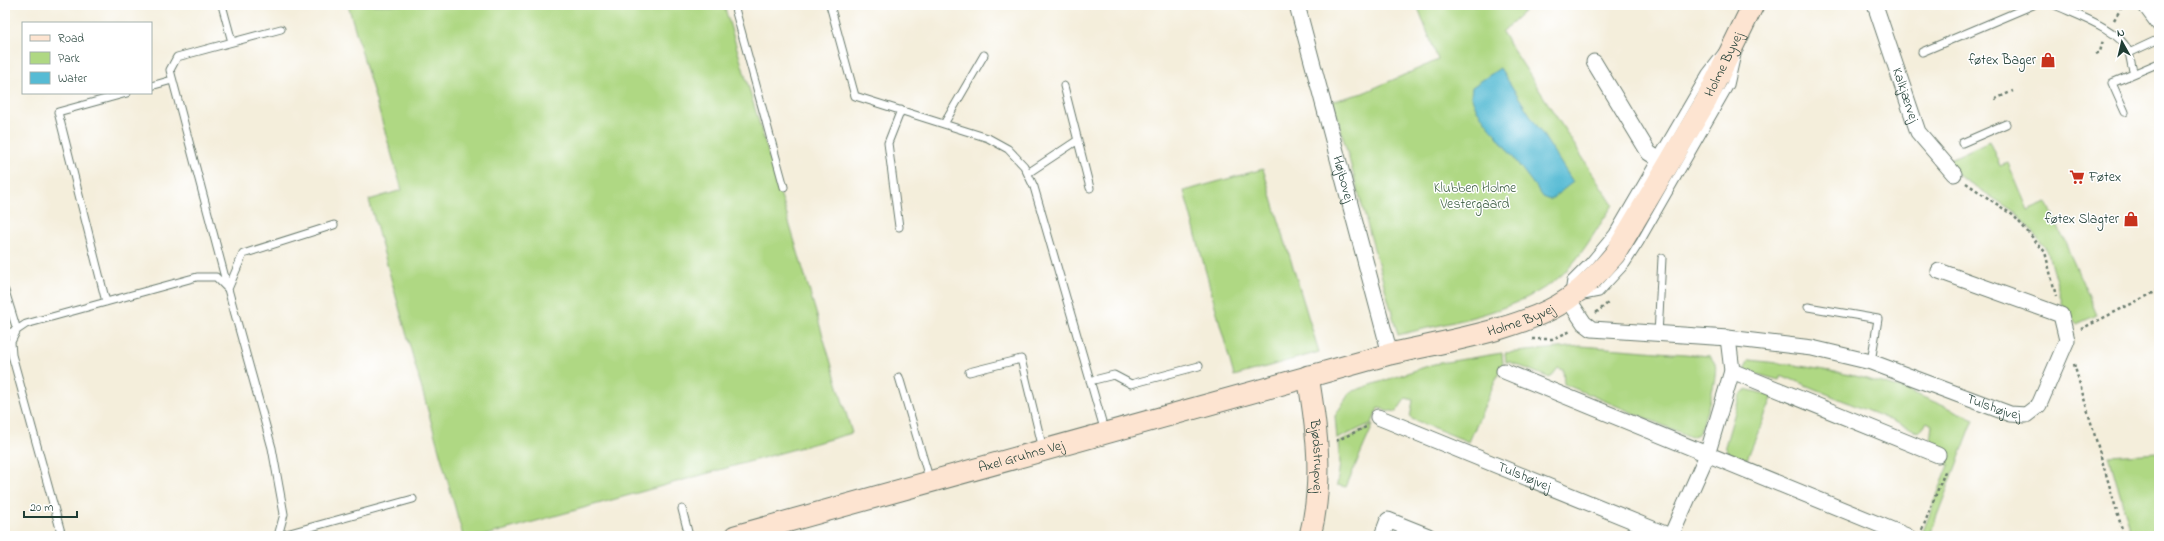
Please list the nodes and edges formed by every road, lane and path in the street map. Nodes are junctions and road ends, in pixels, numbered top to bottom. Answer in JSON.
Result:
{"nodes":[{"id":1,"x":222,"y":5,"type":"edge"},
{"id":2,"x":734,"y":5,"type":"edge"},
{"id":3,"x":830,"y":5,"type":"edge"},
{"id":4,"x":1297,"y":5,"type":"edge"},
{"id":5,"x":1753,"y":5,"type":"edge"},
{"id":6,"x":1875,"y":5,"type":"edge"},
{"id":7,"x":2033,"y":5,"type":"edge"},
{"id":8,"x":2055,"y":5,"type":"edge"},
{"id":9,"x":2145,"y":5,"type":"edge"},
{"id":10,"x":1744,"y":24,"type":"junction"},
{"id":11,"x":2159,"y":24,"type":"edge"},
{"id":12,"x":280,"y":29,"type":"dead end"},
{"id":13,"x":2159,"y":39,"type":"edge"},
{"id":14,"x":232,"y":42,"type":"junction"},
{"id":15,"x":1922,"y":52,"type":"dead end"},
{"id":16,"x":2129,"y":53,"type":"junction"},
{"id":17,"x":984,"y":55,"type":"dead end"},
{"id":18,"x":1594,"y":62,"type":"dead end"},
{"id":19,"x":2159,"y":63,"type":"edge"},
{"id":20,"x":2134,"y":74,"type":"junction"},
{"id":21,"x":172,"y":80,"type":"junction"},
{"id":22,"x":152,"y":86,"type":"edge"},
{"id":23,"x":1064,"y":86,"type":"dead end"},
{"id":24,"x":2013,"y":91,"type":"dead end"},
{"id":25,"x":123,"y":94,"type":"edge"},
{"id":26,"x":1995,"y":99,"type":"dead end"},
{"id":27,"x":901,"y":110,"type":"junction"},
{"id":28,"x":2125,"y":112,"type":"dead end"},
{"id":29,"x":944,"y":124,"type":"junction"},
{"id":30,"x":2006,"y":124,"type":"dead end"},
{"id":31,"x":1078,"y":140,"type":"junction"},
{"id":32,"x":1962,"y":143,"type":"dead end"},
{"id":33,"x":1662,"y":162,"type":"junction"},
{"id":34,"x":1028,"y":173,"type":"junction"},
{"id":35,"x":1954,"y":174,"type":"joint"},
{"id":36,"x":784,"y":187,"type":"dead end"},
{"id":37,"x":1090,"y":188,"type":"dead end"},
{"id":38,"x":334,"y":225,"type":"dead end"},
{"id":39,"x":899,"y":227,"type":"dead end"},
{"id":40,"x":1662,"y":258,"type":"dead end"},
{"id":41,"x":1939,"y":271,"type":"dead end"},
{"id":42,"x":228,"y":289,"type":"junction"},
{"id":43,"x":2159,"y":290,"type":"edge"},
{"id":44,"x":5,"y":291,"type":"edge"},
{"id":45,"x":1568,"y":299,"type":"junction"},
{"id":46,"x":106,"y":302,"type":"junction"},
{"id":47,"x":1808,"y":307,"type":"dead end"},
{"id":48,"x":2061,"y":314,"type":"junction"},
{"id":49,"x":17,"y":330,"type":"junction"},
{"id":50,"x":5,"y":334,"type":"edge"},
{"id":51,"x":1658,"y":335,"type":"junction"},
{"id":52,"x":1728,"y":338,"type":"junction"},
{"id":53,"x":2067,"y":340,"type":"junction"},
{"id":54,"x":1390,"y":354,"type":"junction"},
{"id":55,"x":1870,"y":362,"type":"junction"},
{"id":56,"x":1199,"y":366,"type":"dead end"},
{"id":57,"x":1504,"y":371,"type":"dead end"},
{"id":58,"x":1732,"y":371,"type":"junction"},
{"id":59,"x":969,"y":372,"type":"dead end"},
{"id":60,"x":1308,"y":376,"type":"junction"},
{"id":61,"x":899,"y":377,"type":"dead end"},
{"id":62,"x":1090,"y":381,"type":"junction"},
{"id":63,"x":1378,"y":417,"type":"joint"},
{"id":64,"x":1105,"y":432,"type":"junction"},
{"id":65,"x":1318,"y":444,"type":"junction"},
{"id":66,"x":1044,"y":449,"type":"junction"},
{"id":67,"x":1708,"y":455,"type":"junction"},
{"id":68,"x":1938,"y":455,"type":"joint"},
{"id":69,"x":930,"y":481,"type":"junction"},
{"id":70,"x":413,"y":499,"type":"dead end"},
{"id":71,"x":682,"y":509,"type":"dead end"},
{"id":72,"x":62,"y":536,"type":"edge"},
{"id":73,"x":279,"y":536,"type":"edge"},
{"id":74,"x":689,"y":536,"type":"edge"},
{"id":75,"x":735,"y":536,"type":"edge"},
{"id":76,"x":1310,"y":536,"type":"edge"},
{"id":77,"x":1382,"y":536,"type":"edge"},
{"id":78,"x":1428,"y":536,"type":"edge"},
{"id":79,"x":1671,"y":536,"type":"edge"},
{"id":80,"x":1907,"y":536,"type":"edge"},
{"id":81,"x":1920,"y":536,"type":"edge"},
{"id":82,"x":2124,"y":536,"type":"edge"}],
"edges":[{"from":1,"to":14,"type":"lane"},
{"from":2,"to":36,"type":"lane"},
{"from":3,"to":27,"type":"lane"},
{"from":4,"to":54,"type":"street","name":"Højbovej"},
{"from":5,"to":10,"type":"street","name":"Holme Byvej"},
{"from":6,"to":35,"type":"street","name":"Kalkjærvej"},
{"from":7,"to":15,"type":"lane"},
{"from":8,"to":16,"type":"lane"},
{"from":9,"to":11,"type":"street"},
{"from":10,"to":33,"type":"street","name":"Holme Byvej"},
{"from":10,"to":45,"type":"lane"},
{"from":12,"to":14,"type":"lane"},
{"from":13,"to":16,"type":"lane"},
{"from":14,"to":21,"type":"lane"},
{"from":16,"to":20,"type":"lane"},
{"from":17,"to":29,"type":"lane"},
{"from":18,"to":33,"type":"street"},
{"from":19,"to":20,"type":"lane"},
{"from":20,"to":28,"type":"lane"},
{"from":21,"to":22,"type":"lane"},
{"from":21,"to":42,"type":"lane"},
{"from":23,"to":31,"type":"lane"},
{"from":24,"to":26,"type":"path"},
{"from":25,"to":46,"type":"lane"},
{"from":27,"to":29,"type":"lane"},
{"from":27,"to":39,"type":"lane"},
{"from":29,"to":34,"type":"lane"},
{"from":30,"to":32,"type":"lane"},
{"from":31,"to":34,"type":"lane"},
{"from":31,"to":37,"type":"lane"},
{"from":33,"to":45,"type":"street","name":"Holme Byvej"},
{"from":34,"to":62,"type":"lane"},
{"from":35,"to":48,"type":"path"},
{"from":38,"to":42,"type":"lane"},
{"from":40,"to":51,"type":"lane"},
{"from":41,"to":48,"type":"street"},
{"from":42,"to":46,"type":"lane"},
{"from":42,"to":73,"type":"lane"},
{"from":43,"to":53,"type":"path"},
{"from":44,"to":49,"type":"lane"},
{"from":45,"to":51,"type":"street","name":"Tulshøjvej"},
{"from":45,"to":54,"type":"street","name":"Holme Byvej"},
{"from":46,"to":49,"type":"lane"},
{"from":47,"to":55,"type":"lane"},
{"from":48,"to":53,"type":"street"},
{"from":49,"to":50,"type":"lane"},
{"from":49,"to":72,"type":"lane"},
{"from":51,"to":52,"type":"street","name":"Tulshøjvej"},
{"from":52,"to":55,"type":"street","name":"Tulshøjvej"},
{"from":52,"to":58,"type":"street","name":"Tulshøjvej"},
{"from":53,"to":55,"type":"street","name":"Tulshøjvej"},
{"from":53,"to":82,"type":"path"},
{"from":54,"to":60,"type":"street","name":"Holme Byvej"},
{"from":56,"to":62,"type":"lane"},
{"from":57,"to":67,"type":"street"},
{"from":58,"to":67,"type":"street","name":"Tulshøjvej"},
{"from":58,"to":68,"type":"street"},
{"from":59,"to":66,"type":"lane"},
{"from":60,"to":64,"type":"street","name":"Axel Gruhns Vej"},
{"from":60,"to":65,"type":"street","name":"Bjødstrupvej"},
{"from":61,"to":69,"type":"lane"},
{"from":62,"to":64,"type":"lane"},
{"from":63,"to":65,"type":"path"},
{"from":63,"to":79,"type":"street","name":"Tulshøjvej"},
{"from":64,"to":66,"type":"street","name":"Axel Gruhns Vej"},
{"from":65,"to":76,"type":"street","name":"Bjødstrupvej"},
{"from":66,"to":69,"type":"street","name":"Axel Gruhns Vej"},
{"from":67,"to":79,"type":"street","name":"Tulshøjvej"},
{"from":67,"to":80,"type":"street"},
{"from":68,"to":81,"type":"path"},
{"from":69,"to":75,"type":"street","name":"Axel Gruhns Vej"},
{"from":70,"to":73,"type":"lane"},
{"from":71,"to":74,"type":"lane"},
{"from":77,"to":78,"type":"street"}]}
